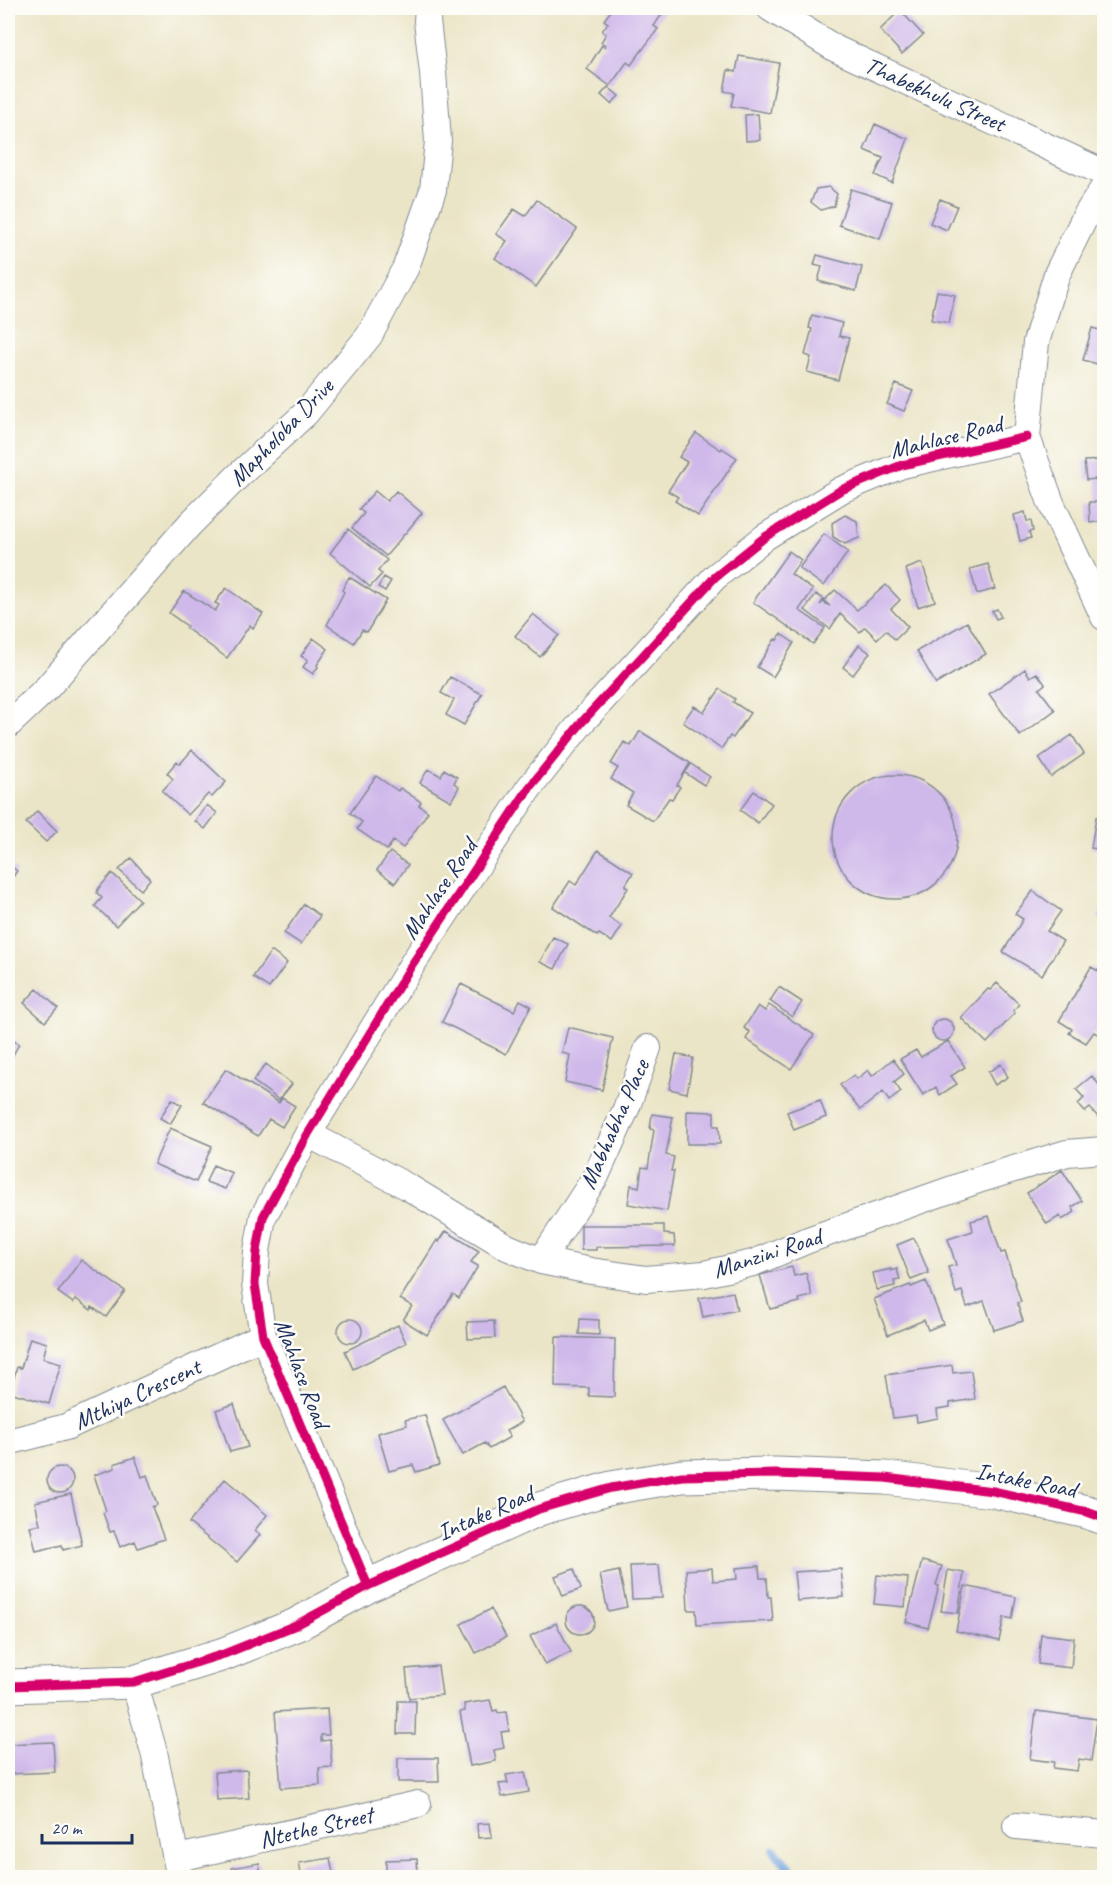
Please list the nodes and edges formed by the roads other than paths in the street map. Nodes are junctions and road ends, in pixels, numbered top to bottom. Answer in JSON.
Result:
{"nodes":[{"id":1,"x":428,"y":8,"type":"edge"},
{"id":2,"x":780,"y":10,"type":"edge"},
{"id":3,"x":1104,"y":173,"type":"edge"},
{"id":4,"x":1104,"y":187,"type":"edge"},
{"id":5,"x":1027,"y":437,"type":"junction"},
{"id":6,"x":1104,"y":617,"type":"edge"},
{"id":7,"x":8,"y":725,"type":"edge"},
{"id":8,"x":648,"y":1048,"type":"dead end"},
{"id":9,"x":308,"y":1134,"type":"junction"},
{"id":10,"x":1104,"y":1150,"type":"edge"},
{"id":11,"x":541,"y":1261,"type":"junction"},
{"id":12,"x":263,"y":1336,"type":"junction"},
{"id":13,"x":8,"y":1442,"type":"edge"},
{"id":14,"x":1104,"y":1518,"type":"edge"},
{"id":15,"x":368,"y":1586,"type":"junction"},
{"id":16,"x":134,"y":1682,"type":"junction"},
{"id":17,"x":8,"y":1686,"type":"edge"},
{"id":18,"x":418,"y":1804,"type":"dead end"},
{"id":19,"x":1016,"y":1826,"type":"dead end"},
{"id":20,"x":1104,"y":1834,"type":"edge"},
{"id":21,"x":179,"y":1868,"type":"edge"}],
"edges":[{"from":1,"to":7,"type":"street","name":"Mapholoba Drive"},
{"from":2,"to":3,"type":"street","name":"Thabekhulu Street"},
{"from":4,"to":5,"type":"street"},
{"from":5,"to":6,"type":"street"},
{"from":5,"to":9,"type":"street","name":"Mahlase Road"},
{"from":8,"to":11,"type":"street","name":"Mabhabha Place"},
{"from":9,"to":11,"type":"street","name":"Manzini Road"},
{"from":9,"to":12,"type":"street","name":"Mahlase Road"},
{"from":10,"to":11,"type":"street","name":"Manzini Road"},
{"from":12,"to":13,"type":"street","name":"Mthiya Crescent"},
{"from":12,"to":15,"type":"street","name":"Mahlase Road"},
{"from":14,"to":15,"type":"street","name":"Intake Road"},
{"from":15,"to":16,"type":"street","name":"Intake Road"},
{"from":16,"to":17,"type":"street","name":"Intake Road"},
{"from":16,"to":21,"type":"street"},
{"from":18,"to":21,"type":"street","name":"Ntethe Street"},
{"from":19,"to":20,"type":"street"}]}
